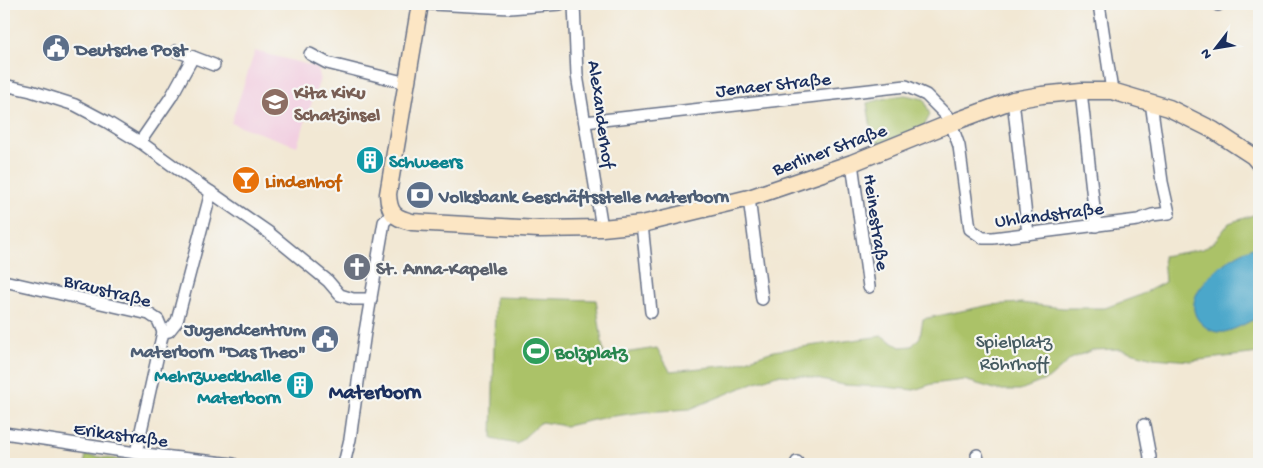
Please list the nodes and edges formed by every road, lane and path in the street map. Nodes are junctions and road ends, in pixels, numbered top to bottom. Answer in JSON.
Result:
{"nodes":[{"id":1,"x":420,"y":4,"type":"edge"},
{"id":2,"x":432,"y":4,"type":"edge"},
{"id":3,"x":560,"y":4,"type":"edge"},
{"id":4,"x":574,"y":4,"type":"edge"},
{"id":5,"x":1099,"y":4,"type":"edge"},
{"id":6,"x":176,"y":51,"type":"dead end"},
{"id":7,"x":310,"y":54,"type":"dead end"},
{"id":8,"x":193,"y":57,"type":"junction"},
{"id":9,"x":214,"y":65,"type":"dead end"},
{"id":10,"x":407,"y":83,"type":"junction"},
{"id":11,"x":4,"y":85,"type":"edge"},
{"id":12,"x":1081,"y":91,"type":"junction"},
{"id":13,"x":1112,"y":91,"type":"junction"},
{"id":14,"x":1013,"y":100,"type":"junction"},
{"id":15,"x":1151,"y":102,"type":"junction"},
{"id":16,"x":585,"y":122,"type":"junction"},
{"id":17,"x":951,"y":122,"type":"junction"},
{"id":18,"x":140,"y":142,"type":"junction"},
{"id":19,"x":852,"y":163,"type":"junction"},
{"id":20,"x":1259,"y":163,"type":"edge"},
{"id":21,"x":211,"y":192,"type":"junction"},
{"id":22,"x":749,"y":198,"type":"junction"},
{"id":23,"x":393,"y":213,"type":"junction"},
{"id":24,"x":642,"y":224,"type":"junction"},
{"id":25,"x":1096,"y":226,"type":"junction"},
{"id":26,"x":602,"y":228,"type":"junction"},
{"id":27,"x":1028,"y":234,"type":"junction"},
{"id":28,"x":4,"y":281,"type":"edge"},
{"id":29,"x":869,"y":287,"type":"dead end"},
{"id":30,"x":371,"y":299,"type":"junction"},
{"id":31,"x":762,"y":300,"type":"dead end"},
{"id":32,"x":651,"y":312,"type":"dead end"},
{"id":33,"x":163,"y":332,"type":"junction"},
{"id":34,"x":1144,"y":425,"type":"dead end"},
{"id":35,"x":4,"y":433,"type":"edge"},
{"id":36,"x":136,"y":453,"type":"junction"},
{"id":37,"x":233,"y":464,"type":"edge"},
{"id":38,"x":344,"y":464,"type":"edge"},
{"id":39,"x":1149,"y":464,"type":"edge"}],
"edges":[{"from":1,"to":10,"type":"street"},
{"from":2,"to":3,"type":"street"},
{"from":4,"to":16,"type":"street","name":"Alexanderhof"},
{"from":5,"to":13,"type":"street"},
{"from":6,"to":8,"type":"street"},
{"from":7,"to":10,"type":"street"},
{"from":8,"to":9,"type":"street"},
{"from":8,"to":18,"type":"street"},
{"from":10,"to":23,"type":"street"},
{"from":11,"to":18,"type":"street"},
{"from":12,"to":13,"type":"street","name":"Berliner Straße"},
{"from":12,"to":14,"type":"street","name":"Berliner Straße"},
{"from":12,"to":25,"type":"street"},
{"from":13,"to":15,"type":"street","name":"Berliner Straße"},
{"from":14,"to":17,"type":"street","name":"Berliner Straße"},
{"from":14,"to":27,"type":"street"},
{"from":15,"to":20,"type":"street","name":"Berliner Straße"},
{"from":15,"to":25,"type":"street","name":"Uhlandstraße"},
{"from":16,"to":17,"type":"street","name":"Jenaer Straße"},
{"from":16,"to":26,"type":"street","name":"Alexanderhof"},
{"from":17,"to":19,"type":"street","name":"Berliner Straße"},
{"from":17,"to":27,"type":"street","name":"Uhlandstraße"},
{"from":18,"to":21,"type":"street"},
{"from":19,"to":22,"type":"street","name":"Berliner Straße"},
{"from":19,"to":29,"type":"street","name":"Heinestraße"},
{"from":21,"to":30,"type":"street"},
{"from":21,"to":33,"type":"street"},
{"from":22,"to":24,"type":"street","name":"Berliner Straße"},
{"from":22,"to":31,"type":"street"},
{"from":23,"to":26,"type":"street","name":"Berliner Straße"},
{"from":23,"to":30,"type":"street"},
{"from":24,"to":26,"type":"street","name":"Berliner Straße"},
{"from":24,"to":32,"type":"street"},
{"from":25,"to":27,"type":"street","name":"Uhlandstraße"},
{"from":28,"to":33,"type":"street","name":"Braustraße"},
{"from":30,"to":38,"type":"street"},
{"from":33,"to":36,"type":"street","name":"Braustraße"},
{"from":34,"to":39,"type":"street"},
{"from":35,"to":36,"type":"street","name":"Erikastraße"},
{"from":36,"to":37,"type":"street","name":"Erikastraße"}]}
